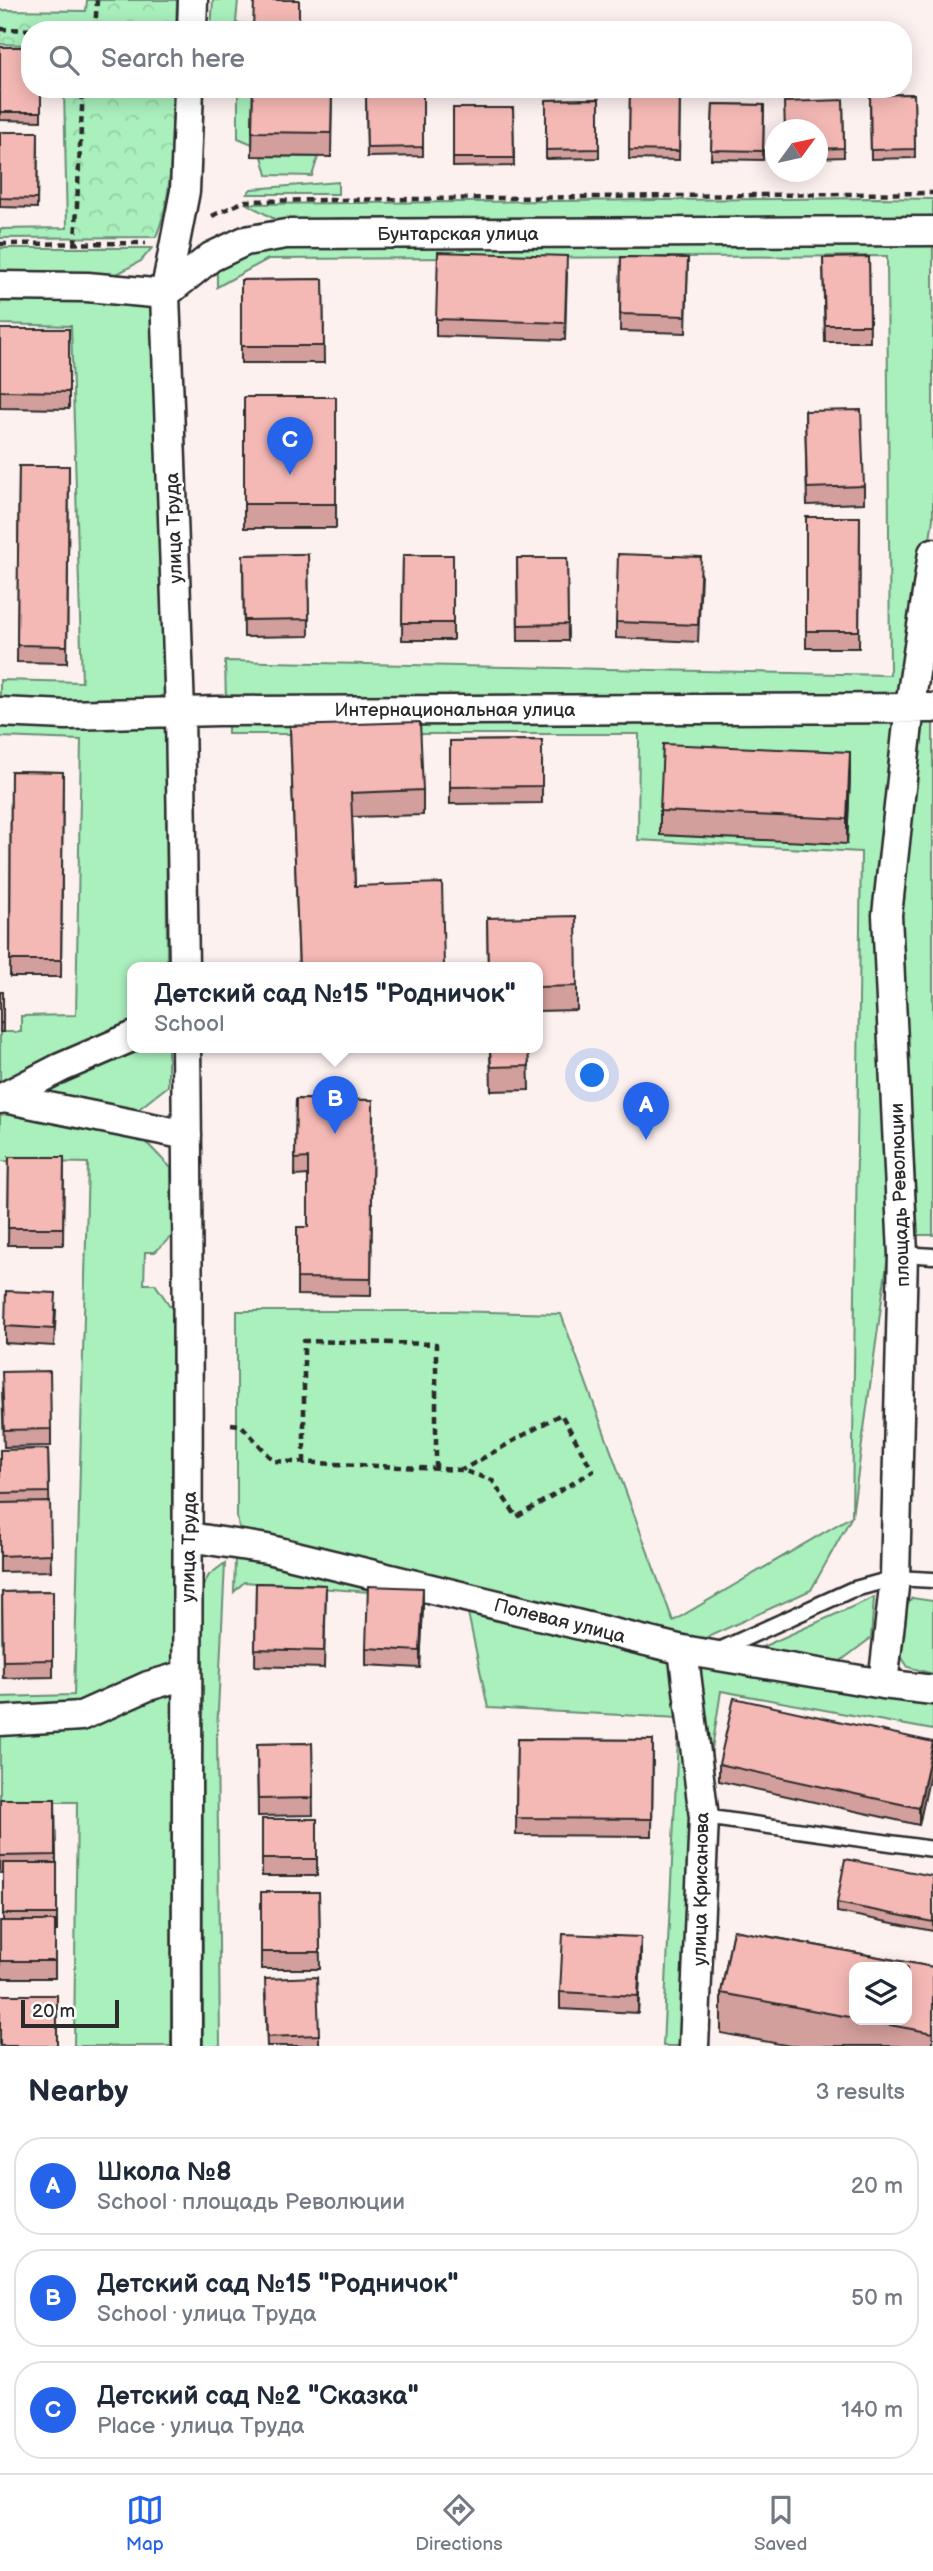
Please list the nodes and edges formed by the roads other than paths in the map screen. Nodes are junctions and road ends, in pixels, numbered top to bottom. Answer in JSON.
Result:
{"nodes":[{"id":1,"x":193,"y":0,"type":"edge"},
{"id":2,"x":192,"y":21,"type":"edge"},
{"id":3,"x":189,"y":98,"type":"edge"},
{"id":4,"x":933,"y":231,"type":"edge"},
{"id":5,"x":0,"y":286,"type":"edge"},
{"id":6,"x":165,"y":294,"type":"junction"},
{"id":7,"x":933,"y":553,"type":"edge"},
{"id":8,"x":921,"y":707,"type":"edge"},
{"id":9,"x":0,"y":712,"type":"edge"},
{"id":10,"x":180,"y":712,"type":"junction"},
{"id":11,"x":184,"y":962,"type":"edge"},
{"id":12,"x":127,"y":1039,"type":"edge"},
{"id":13,"x":186,"y":1053,"type":"edge"},
{"id":14,"x":2,"y":1098,"type":"edge"},
{"id":15,"x":187,"y":1135,"type":"junction"},
{"id":16,"x":903,"y":1254,"type":"junction"},
{"id":17,"x":933,"y":1256,"type":"edge"},
{"id":18,"x":189,"y":1537,"type":"junction"},
{"id":19,"x":895,"y":1578,"type":"junction"},
{"id":20,"x":933,"y":1580,"type":"edge"},
{"id":21,"x":697,"y":1652,"type":"junction"},
{"id":22,"x":186,"y":1675,"type":"junction"},
{"id":23,"x":883,"y":1684,"type":"junction"},
{"id":24,"x":933,"y":1690,"type":"edge"},
{"id":25,"x":0,"y":1721,"type":"edge"},
{"id":26,"x":704,"y":1817,"type":"junction"},
{"id":27,"x":933,"y":1849,"type":"edge"},
{"id":28,"x":187,"y":2046,"type":"edge"},
{"id":29,"x":694,"y":2046,"type":"edge"}],
"edges":[{"from":1,"to":2,"type":"street"},
{"from":3,"to":6,"type":"street","name":"улица Труда"},
{"from":4,"to":6,"type":"street","name":"Бунтарская улица"},
{"from":5,"to":6,"type":"street"},
{"from":6,"to":10,"type":"street","name":"улица Труда"},
{"from":7,"to":8,"type":"street"},
{"from":8,"to":10,"type":"street","name":"Интернациональная улица"},
{"from":8,"to":16,"type":"street","name":"площадь Революции"},
{"from":9,"to":10,"type":"street","name":"Интернациональная улица"},
{"from":10,"to":11,"type":"street","name":"улица Труда"},
{"from":12,"to":14,"type":"street"},
{"from":13,"to":15,"type":"street","name":"улица Труда"},
{"from":14,"to":15,"type":"street"},
{"from":15,"to":18,"type":"street","name":"улица Труда"},
{"from":16,"to":17,"type":"lane"},
{"from":16,"to":19,"type":"street","name":"площадь Революции"},
{"from":18,"to":21,"type":"street","name":"Полевая улица"},
{"from":18,"to":22,"type":"street","name":"улица Труда"},
{"from":19,"to":20,"type":"lane"},
{"from":19,"to":21,"type":"lane"},
{"from":19,"to":23,"type":"street","name":"площадь Революции"},
{"from":21,"to":23,"type":"street","name":"Полевая улица"},
{"from":21,"to":26,"type":"street","name":"улица Крисанова"},
{"from":22,"to":25,"type":"street"},
{"from":22,"to":28,"type":"street","name":"улица Труда"},
{"from":23,"to":24,"type":"street","name":"Полевая улица"},
{"from":26,"to":27,"type":"lane"},
{"from":26,"to":29,"type":"street","name":"улица Крисанова"}]}
